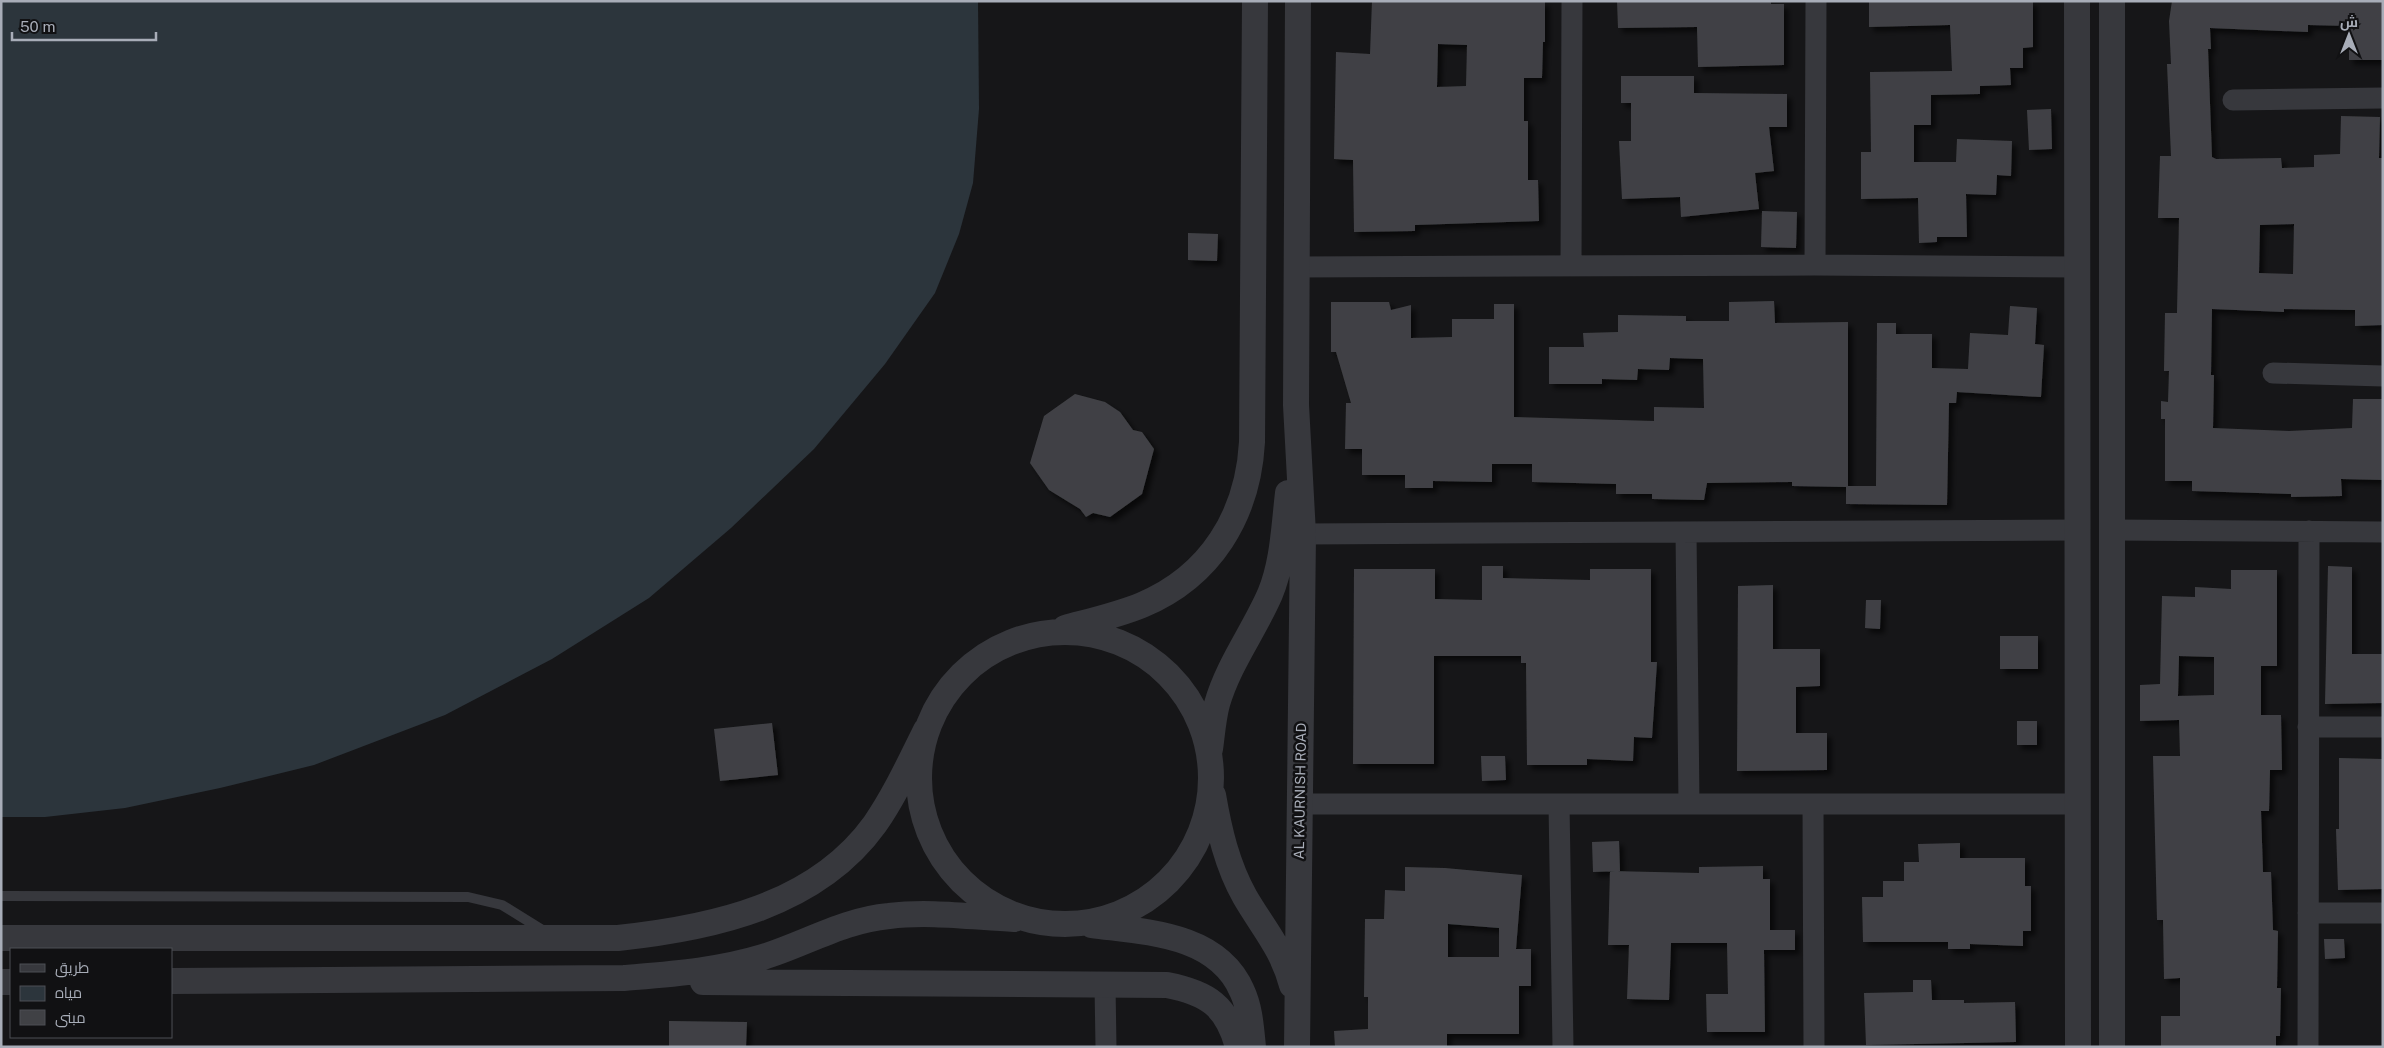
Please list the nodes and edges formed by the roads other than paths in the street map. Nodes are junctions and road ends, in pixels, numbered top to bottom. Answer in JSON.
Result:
{"nodes":[{"id":1,"x":1255,"y":1,"type":"edge"},
{"id":2,"x":1298,"y":1,"type":"edge"},
{"id":3,"x":1572,"y":1,"type":"edge"},
{"id":4,"x":1816,"y":1,"type":"edge"},
{"id":5,"x":2077,"y":1,"type":"edge"},
{"id":6,"x":2112,"y":1,"type":"edge"},
{"id":7,"x":2383,"y":98,"type":"edge"},
{"id":8,"x":2233,"y":100,"type":"dead end"},
{"id":9,"x":1815,"y":265,"type":"junction"},
{"id":10,"x":1571,"y":266,"type":"junction"},
{"id":11,"x":1297,"y":267,"type":"junction"},
{"id":12,"x":2078,"y":267,"type":"junction"},
{"id":13,"x":2273,"y":373,"type":"dead end"},
{"id":14,"x":2383,"y":376,"type":"edge"},
{"id":15,"x":1296,"y":405,"type":"junction"},
{"id":16,"x":2078,"y":530,"type":"junction"},
{"id":17,"x":2112,"y":530,"type":"junction"},
{"id":18,"x":2309,"y":531,"type":"junction"},
{"id":19,"x":1686,"y":532,"type":"junction"},
{"id":20,"x":2383,"y":532,"type":"edge"},
{"id":21,"x":1303,"y":534,"type":"junction"},
{"id":22,"x":1051,"y":632,"type":"junction"},
{"id":23,"x":2112,"y":665,"type":"junction"},
{"id":24,"x":2308,"y":727,"type":"junction"},
{"id":25,"x":2383,"y":727,"type":"edge"},
{"id":26,"x":926,"y":730,"type":"junction"},
{"id":27,"x":1209,"y":752,"type":"junction"},
{"id":28,"x":1211,"y":787,"type":"junction"},
{"id":29,"x":1299,"y":804,"type":"junction"},
{"id":30,"x":1559,"y":804,"type":"junction"},
{"id":31,"x":1689,"y":804,"type":"junction"},
{"id":32,"x":1813,"y":804,"type":"junction"},
{"id":33,"x":2078,"y":804,"type":"junction"},
{"id":34,"x":1,"y":896,"type":"edge"},
{"id":35,"x":2308,"y":913,"type":"junction"},
{"id":36,"x":2383,"y":913,"type":"edge"},
{"id":37,"x":1028,"y":920,"type":"junction"},
{"id":38,"x":1078,"y":924,"type":"junction"},
{"id":39,"x":4,"y":938,"type":"edge"},
{"id":40,"x":556,"y":938,"type":"junction"},
{"id":41,"x":624,"y":978,"type":"junction"},
{"id":42,"x":172,"y":981,"type":"edge"},
{"id":43,"x":1105,"y":985,"type":"junction"},
{"id":44,"x":1298,"y":1008,"type":"junction"},
{"id":45,"x":1106,"y":1047,"type":"edge"},
{"id":46,"x":1238,"y":1047,"type":"edge"},
{"id":47,"x":1252,"y":1047,"type":"edge"},
{"id":48,"x":1297,"y":1047,"type":"edge"},
{"id":49,"x":1563,"y":1047,"type":"edge"},
{"id":50,"x":1814,"y":1047,"type":"edge"},
{"id":51,"x":2078,"y":1047,"type":"edge"},
{"id":52,"x":2112,"y":1047,"type":"edge"},
{"id":53,"x":2308,"y":1047,"type":"edge"}],
"edges":[{"from":1,"to":22,"type":"street"},
{"from":2,"to":11,"type":"street"},
{"from":3,"to":10,"type":"street"},
{"from":4,"to":9,"type":"street"},
{"from":5,"to":12,"type":"street"},
{"from":6,"to":17,"type":"street"},
{"from":7,"to":8,"type":"street"},
{"from":9,"to":10,"type":"street"},
{"from":9,"to":12,"type":"street"},
{"from":10,"to":11,"type":"street"},
{"from":11,"to":15,"type":"street"},
{"from":12,"to":16,"type":"street"},
{"from":13,"to":14,"type":"street"},
{"from":15,"to":21,"type":"street","name":"AL KAURNISH ROAD"},
{"from":15,"to":27,"type":"street"},
{"from":16,"to":19,"type":"street"},
{"from":16,"to":23,"type":"street"},
{"from":16,"to":33,"type":"street"},
{"from":17,"to":18,"type":"street"},
{"from":17,"to":23,"type":"street"},
{"from":18,"to":20,"type":"street"},
{"from":18,"to":24,"type":"street"},
{"from":19,"to":21,"type":"street"},
{"from":19,"to":31,"type":"street"},
{"from":21,"to":29,"type":"street","name":"AL KAURNISH ROAD"},
{"from":22,"to":26,"type":"street"},
{"from":22,"to":27,"type":"street"},
{"from":23,"to":52,"type":"street"},
{"from":24,"to":25,"type":"street"},
{"from":24,"to":35,"type":"street"},
{"from":26,"to":37,"type":"street"},
{"from":26,"to":40,"type":"street"},
{"from":27,"to":28,"type":"street"},
{"from":28,"to":38,"type":"street"},
{"from":28,"to":44,"type":"street"},
{"from":29,"to":30,"type":"street"},
{"from":29,"to":44,"type":"street","name":"AL KAURNISH ROAD"},
{"from":30,"to":31,"type":"street"},
{"from":30,"to":49,"type":"street"},
{"from":31,"to":32,"type":"street"},
{"from":32,"to":33,"type":"street"},
{"from":32,"to":50,"type":"street"},
{"from":33,"to":51,"type":"street"},
{"from":34,"to":40,"type":"lane"},
{"from":35,"to":36,"type":"street"},
{"from":35,"to":53,"type":"street"},
{"from":37,"to":38,"type":"street"},
{"from":37,"to":41,"type":"street"},
{"from":38,"to":47,"type":"street"},
{"from":39,"to":40,"type":"street"},
{"from":41,"to":42,"type":"street"},
{"from":41,"to":43,"type":"street"},
{"from":43,"to":45,"type":"street"},
{"from":43,"to":46,"type":"street"},
{"from":44,"to":48,"type":"street","name":"AL KAURNISH ROAD"}]}
